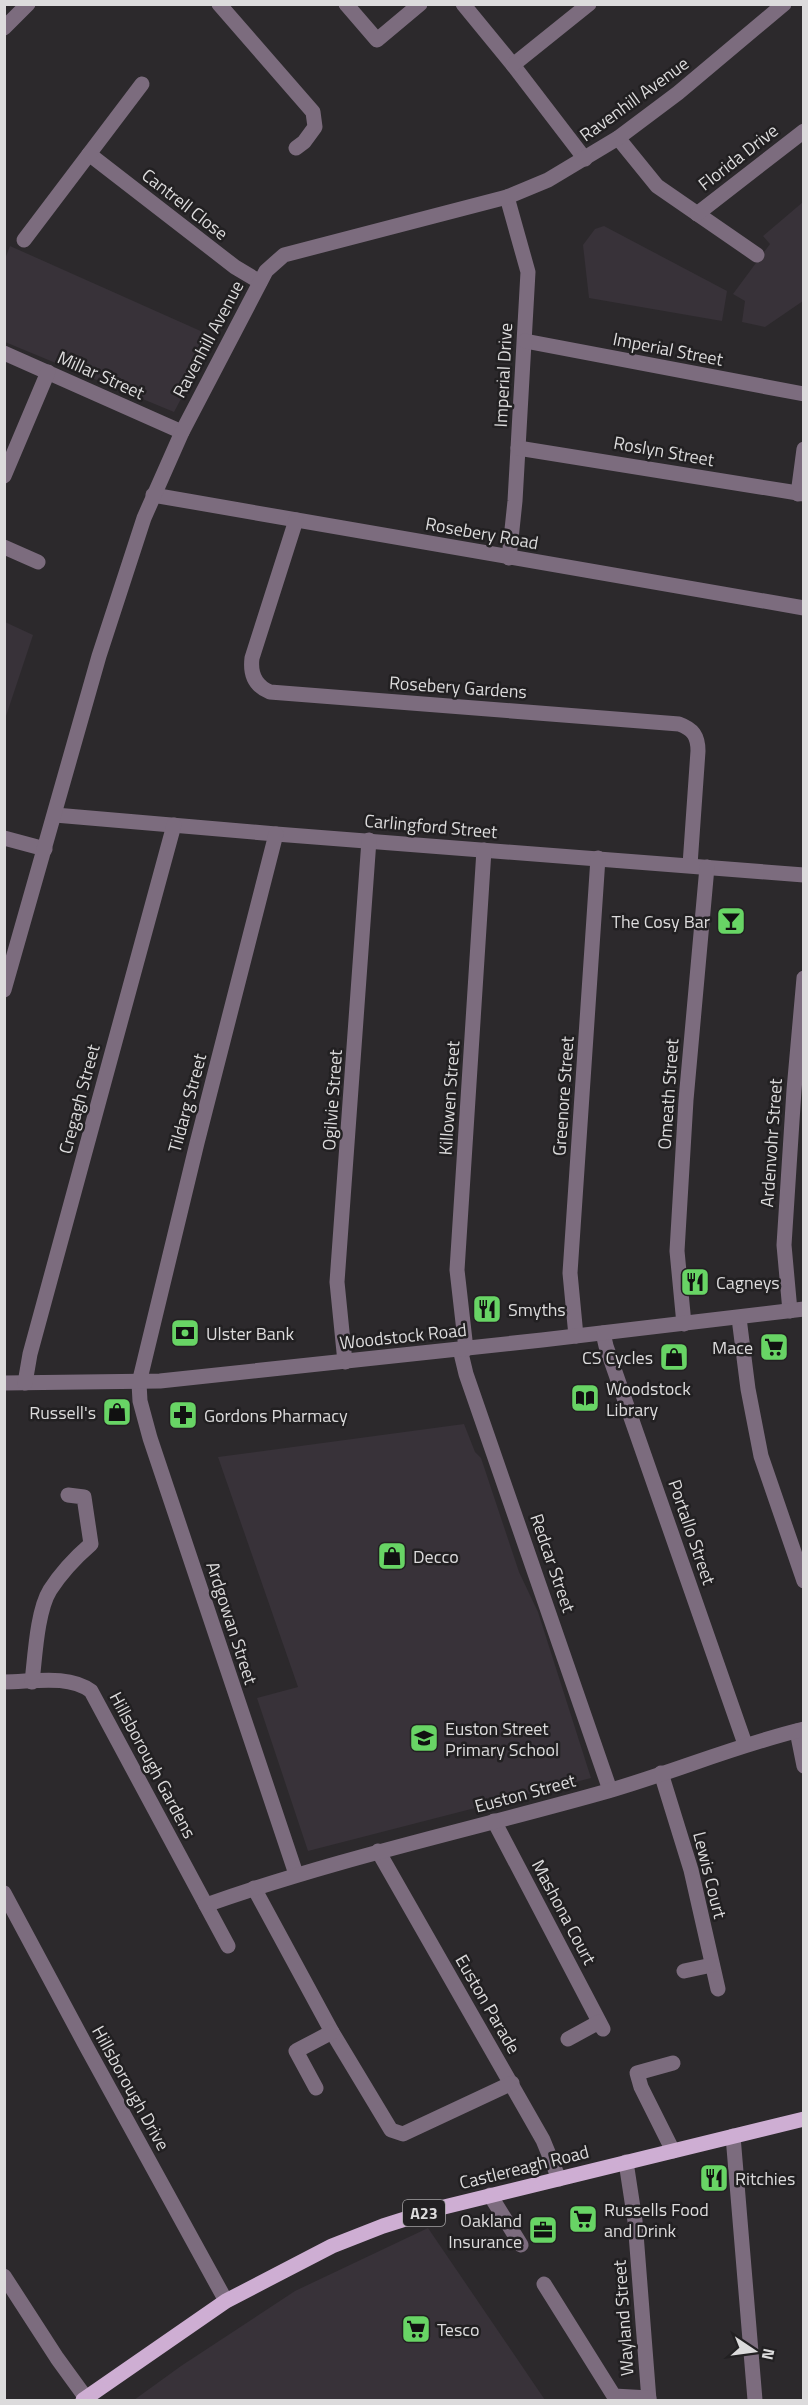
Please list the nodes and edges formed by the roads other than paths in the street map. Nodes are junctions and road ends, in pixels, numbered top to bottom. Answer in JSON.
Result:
{"nodes":[{"id":1,"x":28,"y":4,"type":"edge"},
{"id":2,"x":219,"y":4,"type":"edge"},
{"id":3,"x":346,"y":4,"type":"edge"},
{"id":4,"x":420,"y":4,"type":"edge"},
{"id":5,"x":463,"y":4,"type":"edge"},
{"id":6,"x":589,"y":4,"type":"edge"},
{"id":7,"x":784,"y":4,"type":"edge"},
{"id":8,"x":4,"y":28,"type":"edge"},
{"id":9,"x":513,"y":65,"type":"junction"},
{"id":10,"x":142,"y":84,"type":"dead end"},
{"id":11,"x":804,"y":131,"type":"edge"},
{"id":12,"x":618,"y":138,"type":"junction"},
{"id":13,"x":296,"y":148,"type":"dead end"},
{"id":14,"x":89,"y":154,"type":"junction"},
{"id":15,"x":585,"y":159,"type":"junction"},
{"id":16,"x":507,"y":197,"type":"junction"},
{"id":17,"x":697,"y":214,"type":"junction"},
{"id":18,"x":24,"y":240,"type":"dead end"},
{"id":19,"x":757,"y":255,"type":"dead end"},
{"id":20,"x":260,"y":282,"type":"junction"},
{"id":21,"x":525,"y":341,"type":"junction"},
{"id":22,"x":4,"y":353,"type":"edge"},
{"id":23,"x":48,"y":372,"type":"junction"},
{"id":24,"x":804,"y":394,"type":"edge"},
{"id":25,"x":182,"y":432,"type":"junction"},
{"id":26,"x":518,"y":447,"type":"junction"},
{"id":27,"x":804,"y":449,"type":"edge"},
{"id":28,"x":4,"y":476,"type":"edge"},
{"id":29,"x":801,"y":494,"type":"edge"},
{"id":30,"x":153,"y":495,"type":"junction"},
{"id":31,"x":296,"y":520,"type":"junction"},
{"id":32,"x":4,"y":547,"type":"edge"},
{"id":33,"x":509,"y":558,"type":"junction"},
{"id":34,"x":38,"y":562,"type":"dead end"},
{"id":35,"x":804,"y":608,"type":"edge"},
{"id":36,"x":55,"y":815,"type":"junction"},
{"id":37,"x":174,"y":825,"type":"junction"},
{"id":38,"x":276,"y":834,"type":"junction"},
{"id":39,"x":4,"y":838,"type":"edge"},
{"id":40,"x":369,"y":840,"type":"junction"},
{"id":41,"x":45,"y":849,"type":"junction"},
{"id":42,"x":484,"y":849,"type":"junction"},
{"id":43,"x":598,"y":858,"type":"junction"},
{"id":44,"x":690,"y":865,"type":"junction"},
{"id":45,"x":707,"y":867,"type":"junction"},
{"id":46,"x":804,"y":875,"type":"edge"},
{"id":47,"x":10,"y":954,"type":"edge"},
{"id":48,"x":804,"y":978,"type":"edge"},
{"id":49,"x":4,"y":990,"type":"edge"},
{"id":50,"x":797,"y":1310,"type":"edge"},
{"id":51,"x":739,"y":1318,"type":"junction"},
{"id":52,"x":684,"y":1324,"type":"junction"},
{"id":53,"x":603,"y":1333,"type":"junction"},
{"id":54,"x":576,"y":1336,"type":"junction"},
{"id":55,"x":458,"y":1349,"type":"junction"},
{"id":56,"x":345,"y":1362,"type":"junction"},
{"id":57,"x":4,"y":1383,"type":"edge"},
{"id":58,"x":25,"y":1383,"type":"junction"},
{"id":59,"x":139,"y":1383,"type":"junction"},
{"id":60,"x":68,"y":1496,"type":"dead end"},
{"id":61,"x":804,"y":1581,"type":"edge"},
{"id":62,"x":32,"y":1682,"type":"junction"},
{"id":63,"x":4,"y":1683,"type":"edge"},
{"id":64,"x":800,"y":1730,"type":"edge"},
{"id":65,"x":745,"y":1744,"type":"junction"},
{"id":66,"x":804,"y":1766,"type":"edge"},
{"id":67,"x":661,"y":1773,"type":"junction"},
{"id":68,"x":610,"y":1790,"type":"junction"},
{"id":69,"x":494,"y":1821,"type":"junction"},
{"id":70,"x":378,"y":1851,"type":"junction"},
{"id":71,"x":296,"y":1874,"type":"junction"},
{"id":72,"x":254,"y":1888,"type":"junction"},
{"id":73,"x":4,"y":1893,"type":"edge"},
{"id":74,"x":206,"y":1905,"type":"junction"},
{"id":75,"x":228,"y":1946,"type":"dead end"},
{"id":76,"x":712,"y":1965,"type":"junction"},
{"id":77,"x":684,"y":1971,"type":"dead end"},
{"id":78,"x":718,"y":1989,"type":"dead end"},
{"id":79,"x":332,"y":2032,"type":"junction"},
{"id":80,"x":568,"y":2039,"type":"dead end"},
{"id":81,"x":673,"y":2063,"type":"dead end"},
{"id":82,"x":512,"y":2083,"type":"junction"},
{"id":83,"x":316,"y":2088,"type":"dead end"},
{"id":84,"x":804,"y":2119,"type":"edge"},
{"id":85,"x":733,"y":2136,"type":"junction"},
{"id":86,"x":673,"y":2151,"type":"junction"},
{"id":87,"x":626,"y":2162,"type":"junction"},
{"id":88,"x":559,"y":2179,"type":"junction"},
{"id":89,"x":490,"y":2195,"type":"junction"},
{"id":90,"x":522,"y":2245,"type":"dead end"},
{"id":91,"x":4,"y":2276,"type":"edge"},
{"id":92,"x":544,"y":2284,"type":"dead end"},
{"id":93,"x":226,"y":2301,"type":"junction"},
{"id":94,"x":84,"y":2399,"type":"edge"},
{"id":95,"x":649,"y":2399,"type":"edge"},
{"id":96,"x":755,"y":2400,"type":"edge"}],
"edges":[{"from":1,"to":8,"type":"street"},
{"from":2,"to":13,"type":"street"},
{"from":3,"to":4,"type":"street"},
{"from":5,"to":9,"type":"street"},
{"from":6,"to":9,"type":"street"},
{"from":7,"to":12,"type":"street","name":"Ravenhill Avenue"},
{"from":9,"to":15,"type":"street"},
{"from":10,"to":14,"type":"street"},
{"from":11,"to":17,"type":"street","name":"Florida Drive"},
{"from":12,"to":15,"type":"street","name":"Ravenhill Avenue"},
{"from":12,"to":17,"type":"street"},
{"from":14,"to":18,"type":"street"},
{"from":14,"to":20,"type":"street","name":"Cantrell Close"},
{"from":15,"to":16,"type":"street","name":"Ravenhill Avenue"},
{"from":16,"to":20,"type":"street","name":"Ravenhill Avenue"},
{"from":16,"to":21,"type":"street","name":"Imperial Drive"},
{"from":17,"to":19,"type":"street"},
{"from":20,"to":25,"type":"street","name":"Ravenhill Avenue"},
{"from":21,"to":24,"type":"street","name":"Imperial Street"},
{"from":21,"to":26,"type":"street","name":"Imperial Drive"},
{"from":22,"to":23,"type":"street","name":"Millar Street"},
{"from":23,"to":25,"type":"street","name":"Millar Street"},
{"from":23,"to":28,"type":"street"},
{"from":25,"to":30,"type":"street","name":"Ravenhill Avenue"},
{"from":26,"to":29,"type":"street","name":"Roslyn Street"},
{"from":26,"to":33,"type":"street","name":"Imperial Drive"},
{"from":27,"to":29,"type":"street"},
{"from":30,"to":31,"type":"street","name":"Rosebery Road"},
{"from":30,"to":36,"type":"street","name":"Ravenhill Avenue"},
{"from":31,"to":33,"type":"street","name":"Rosebery Road"},
{"from":31,"to":44,"type":"street","name":"Rosebery Gardens"},
{"from":32,"to":34,"type":"street"},
{"from":33,"to":35,"type":"street","name":"Rosebery Road"},
{"from":36,"to":37,"type":"street","name":"Carlingford Street"},
{"from":36,"to":41,"type":"street","name":"Ravenhill Avenue"},
{"from":37,"to":38,"type":"street","name":"Carlingford Street"},
{"from":37,"to":58,"type":"street","name":"Cregagh Street"},
{"from":38,"to":40,"type":"street","name":"Carlingford Street"},
{"from":38,"to":59,"type":"street","name":"Tildarg Street"},
{"from":39,"to":41,"type":"street"},
{"from":40,"to":42,"type":"street","name":"Carlingford Street"},
{"from":40,"to":56,"type":"street","name":"Ogilvie Street"},
{"from":41,"to":47,"type":"street","name":"Ravenhill Avenue"},
{"from":42,"to":43,"type":"street","name":"Carlingford Street"},
{"from":42,"to":55,"type":"street","name":"Killowen Street"},
{"from":43,"to":44,"type":"street","name":"Carlingford Street"},
{"from":43,"to":54,"type":"street","name":"Greenore Street"},
{"from":44,"to":45,"type":"street","name":"Carlingford Street"},
{"from":45,"to":46,"type":"street","name":"Carlingford Street"},
{"from":45,"to":52,"type":"street","name":"Omeath Street"},
{"from":47,"to":49,"type":"street","name":"Ravenhill Avenue"},
{"from":48,"to":50,"type":"street","name":"Ardenvohr Street"},
{"from":50,"to":51,"type":"street","name":"Woodstock Road"},
{"from":51,"to":52,"type":"street","name":"Woodstock Road"},
{"from":51,"to":61,"type":"street"},
{"from":52,"to":53,"type":"street","name":"Woodstock Road"},
{"from":53,"to":54,"type":"street","name":"Woodstock Road"},
{"from":53,"to":65,"type":"street","name":"Portallo Street"},
{"from":54,"to":55,"type":"street","name":"Woodstock Road"},
{"from":55,"to":56,"type":"street","name":"Woodstock Road"},
{"from":55,"to":68,"type":"street","name":"Redcar Street"},
{"from":56,"to":59,"type":"street","name":"Woodstock Road"},
{"from":57,"to":58,"type":"street","name":"Woodstock Road"},
{"from":58,"to":59,"type":"street","name":"Woodstock Road"},
{"from":59,"to":71,"type":"street","name":"Ardgowan Street"},
{"from":60,"to":62,"type":"street"},
{"from":62,"to":63,"type":"street","name":"Hillsborough Gardens"},
{"from":62,"to":74,"type":"street","name":"Hillsborough Gardens"},
{"from":64,"to":65,"type":"street","name":"Euston Street"},
{"from":64,"to":66,"type":"street"},
{"from":65,"to":67,"type":"street","name":"Euston Street"},
{"from":67,"to":68,"type":"street","name":"Euston Street"},
{"from":67,"to":76,"type":"street","name":"Lewis Court"},
{"from":68,"to":69,"type":"street","name":"Euston Street"},
{"from":69,"to":70,"type":"street","name":"Euston Street"},
{"from":69,"to":80,"type":"street","name":"Mashona Court"},
{"from":70,"to":71,"type":"street","name":"Euston Street"},
{"from":70,"to":82,"type":"street","name":"Euston Parade"},
{"from":71,"to":72,"type":"street","name":"Euston Street"},
{"from":72,"to":74,"type":"street"},
{"from":72,"to":79,"type":"street"},
{"from":73,"to":93,"type":"street","name":"Hillsborough Drive"},
{"from":74,"to":75,"type":"street","name":"Hillsborough Gardens"},
{"from":76,"to":77,"type":"street"},
{"from":76,"to":78,"type":"street","name":"Lewis Court"},
{"from":79,"to":82,"type":"street"},
{"from":79,"to":83,"type":"street"},
{"from":81,"to":86,"type":"street"},
{"from":82,"to":88,"type":"street","name":"Euston Parade"},
{"from":84,"to":85,"type":"main road","name":"Castlereagh Road","number":"A23"},
{"from":85,"to":86,"type":"main road","name":"Castlereagh Road","number":"A23"},
{"from":85,"to":96,"type":"street"},
{"from":86,"to":87,"type":"main road","name":"Castlereagh Road","number":"A23"},
{"from":87,"to":88,"type":"main road","name":"Castlereagh Road","number":"A23"},
{"from":87,"to":95,"type":"street","name":"Wayland Street"},
{"from":88,"to":89,"type":"main road","name":"Castlereagh Road","number":"A23"},
{"from":89,"to":90,"type":"street"},
{"from":89,"to":93,"type":"main road","name":"Castlereagh Road","number":"A23"},
{"from":91,"to":94,"type":"street"},
{"from":92,"to":95,"type":"street"},
{"from":93,"to":94,"type":"main road","name":"Castlereagh Road","number":"A23"}]}
